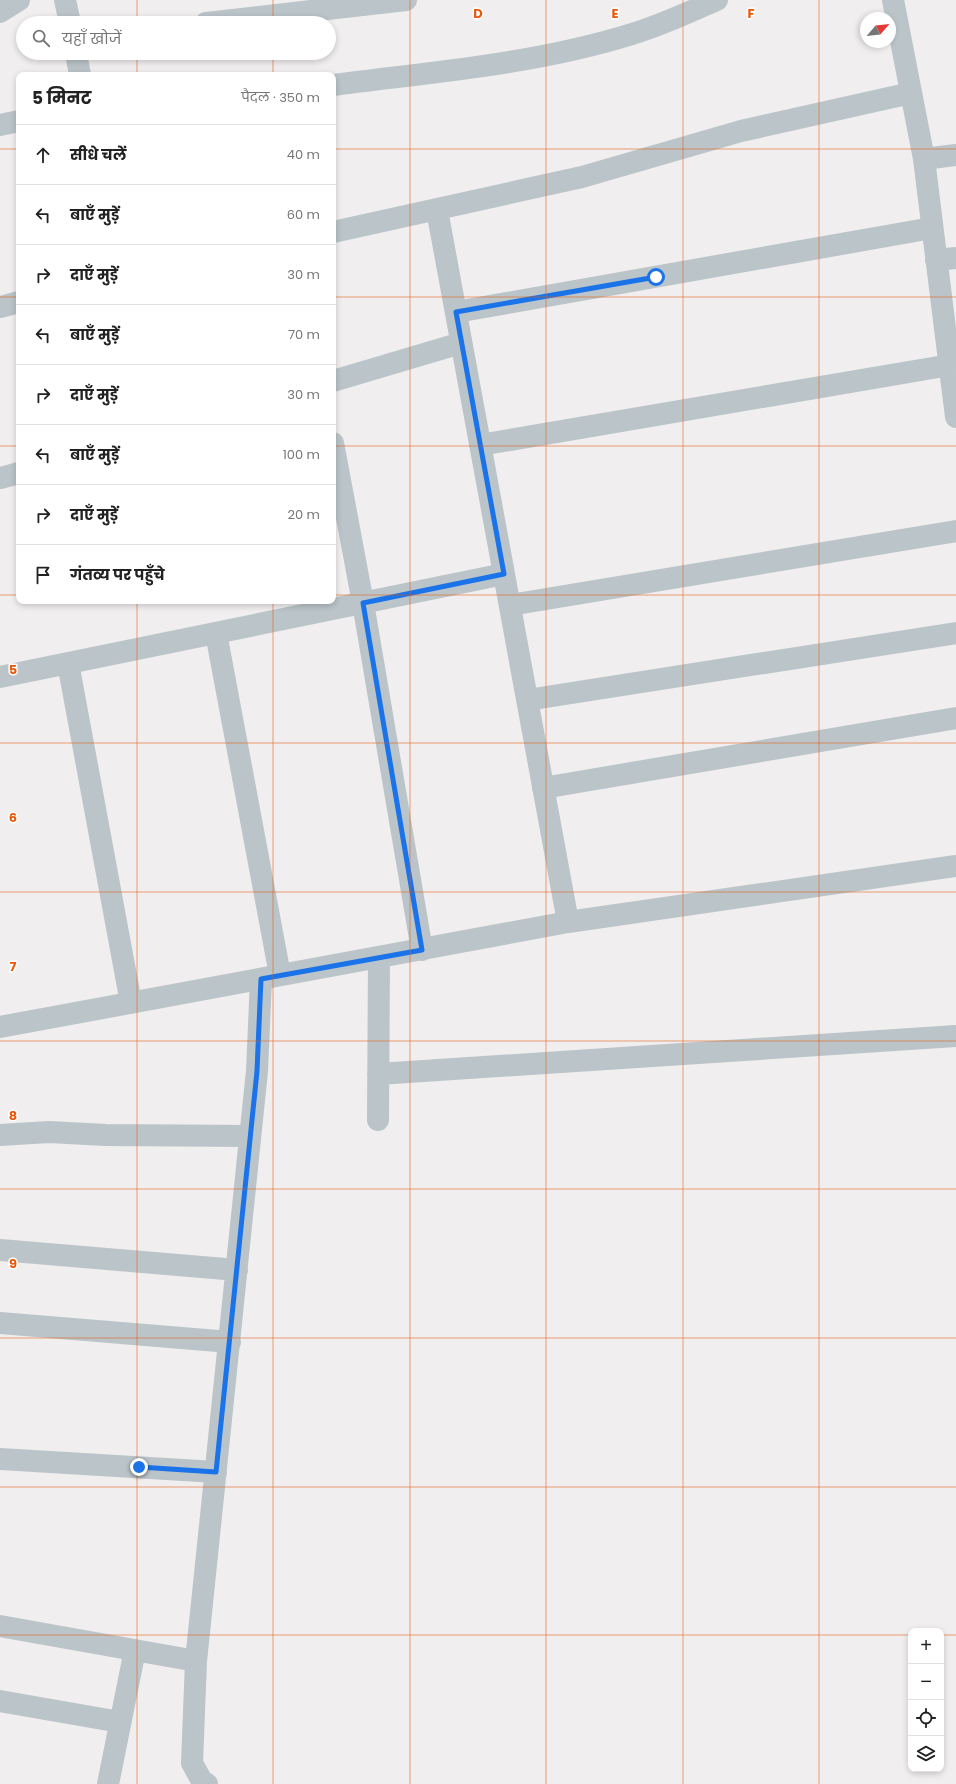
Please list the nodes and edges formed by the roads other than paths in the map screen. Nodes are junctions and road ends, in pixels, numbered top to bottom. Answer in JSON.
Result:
{"nodes":[{"id":1,"x":19,"y":0,"type":"edge"},
{"id":2,"x":65,"y":0,"type":"edge"},
{"id":3,"x":406,"y":0,"type":"edge"},
{"id":4,"x":717,"y":0,"type":"edge"},
{"id":5,"x":893,"y":0,"type":"edge"},
{"id":6,"x":688,"y":7,"type":"edge"},
{"id":7,"x":0,"y":12,"type":"edge"},
{"id":8,"x":68,"y":16,"type":"edge"},
{"id":9,"x":267,"y":16,"type":"edge"},
{"id":10,"x":77,"y":60,"type":"edge"},
{"id":11,"x":79,"y":72,"type":"edge"},
{"id":12,"x":336,"y":85,"type":"edge"},
{"id":13,"x":911,"y":93,"type":"junction"},
{"id":14,"x":16,"y":122,"type":"edge"},
{"id":15,"x":0,"y":125,"type":"edge"},
{"id":16,"x":956,"y":155,"type":"edge"},
{"id":17,"x":924,"y":160,"type":"junction"},
{"id":18,"x":437,"y":210,"type":"junction"},
{"id":19,"x":932,"y":228,"type":"junction"},
{"id":20,"x":336,"y":231,"type":"edge"},
{"id":21,"x":946,"y":259,"type":"edge"},
{"id":22,"x":16,"y":303,"type":"edge"},
{"id":23,"x":0,"y":307,"type":"edge"},
{"id":24,"x":456,"y":312,"type":"junction"},
{"id":25,"x":461,"y":343,"type":"junction"},
{"id":26,"x":953,"y":377,"type":"edge"},
{"id":27,"x":336,"y":380,"type":"edge"},
{"id":28,"x":956,"y":417,"type":"edge"},
{"id":29,"x":480,"y":445,"type":"junction"},
{"id":30,"x":336,"y":459,"type":"edge"},
{"id":31,"x":16,"y":474,"type":"edge"},
{"id":32,"x":0,"y":478,"type":"edge"},
{"id":33,"x":956,"y":531,"type":"edge"},
{"id":34,"x":504,"y":574,"type":"junction"},
{"id":35,"x":363,"y":603,"type":"junction"},
{"id":36,"x":510,"y":605,"type":"junction"},
{"id":37,"x":216,"y":633,"type":"junction"},
{"id":38,"x":956,"y":633,"type":"edge"},
{"id":39,"x":68,"y":663,"type":"junction"},
{"id":40,"x":0,"y":677,"type":"edge"},
{"id":41,"x":527,"y":700,"type":"junction"},
{"id":42,"x":956,"y":718,"type":"edge"},
{"id":43,"x":543,"y":788,"type":"junction"},
{"id":44,"x":956,"y":866,"type":"edge"},
{"id":45,"x":568,"y":922,"type":"junction"},
{"id":46,"x":422,"y":950,"type":"junction"},
{"id":47,"x":379,"y":957,"type":"junction"},
{"id":48,"x":271,"y":977,"type":"junction"},
{"id":49,"x":131,"y":1003,"type":"junction"},
{"id":50,"x":0,"y":1027,"type":"edge"},
{"id":51,"x":956,"y":1036,"type":"edge"},
{"id":52,"x":378,"y":1074,"type":"junction"},
{"id":53,"x":378,"y":1120,"type":"dead end"},
{"id":54,"x":0,"y":1135,"type":"edge"},
{"id":55,"x":250,"y":1136,"type":"junction"},
{"id":56,"x":0,"y":1250,"type":"edge"},
{"id":57,"x":237,"y":1270,"type":"junction"},
{"id":58,"x":0,"y":1323,"type":"edge"},
{"id":59,"x":230,"y":1342,"type":"junction"},
{"id":60,"x":0,"y":1459,"type":"edge"},
{"id":61,"x":216,"y":1472,"type":"junction"},
{"id":62,"x":0,"y":1626,"type":"edge"},
{"id":63,"x":135,"y":1650,"type":"junction"},
{"id":64,"x":196,"y":1661,"type":"junction"},
{"id":65,"x":0,"y":1700,"type":"edge"},
{"id":66,"x":120,"y":1722,"type":"junction"},
{"id":67,"x":108,"y":1784,"type":"edge"},
{"id":68,"x":207,"y":1784,"type":"edge"}],
"edges":[{"from":1,"to":7,"type":"street"},
{"from":2,"to":8,"type":"street"},
{"from":3,"to":9,"type":"street"},
{"from":4,"to":6,"type":"street"},
{"from":5,"to":13,"type":"street"},
{"from":6,"to":12,"type":"street"},
{"from":10,"to":11,"type":"street"},
{"from":13,"to":17,"type":"street"},
{"from":13,"to":18,"type":"street"},
{"from":14,"to":15,"type":"street"},
{"from":16,"to":17,"type":"street"},
{"from":17,"to":19,"type":"street"},
{"from":18,"to":20,"type":"street"},
{"from":18,"to":24,"type":"street"},
{"from":19,"to":21,"type":"street"},
{"from":19,"to":24,"type":"street"},
{"from":21,"to":26,"type":"street"},
{"from":22,"to":23,"type":"street"},
{"from":24,"to":25,"type":"street"},
{"from":25,"to":27,"type":"street"},
{"from":25,"to":29,"type":"street"},
{"from":26,"to":28,"type":"street"},
{"from":26,"to":29,"type":"street"},
{"from":29,"to":34,"type":"street"},
{"from":30,"to":35,"type":"street"},
{"from":31,"to":32,"type":"street"},
{"from":33,"to":36,"type":"street"},
{"from":34,"to":35,"type":"street"},
{"from":34,"to":36,"type":"street"},
{"from":35,"to":37,"type":"street"},
{"from":35,"to":46,"type":"street"},
{"from":36,"to":41,"type":"street"},
{"from":37,"to":39,"type":"street"},
{"from":37,"to":48,"type":"street"},
{"from":38,"to":41,"type":"street"},
{"from":39,"to":40,"type":"street"},
{"from":39,"to":49,"type":"street"},
{"from":41,"to":43,"type":"street"},
{"from":42,"to":43,"type":"street"},
{"from":43,"to":45,"type":"street"},
{"from":44,"to":45,"type":"street"},
{"from":45,"to":46,"type":"street"},
{"from":46,"to":47,"type":"street"},
{"from":47,"to":48,"type":"street"},
{"from":47,"to":52,"type":"street"},
{"from":48,"to":49,"type":"street"},
{"from":48,"to":55,"type":"street"},
{"from":49,"to":50,"type":"street"},
{"from":51,"to":52,"type":"street"},
{"from":52,"to":53,"type":"street"},
{"from":54,"to":55,"type":"street"},
{"from":55,"to":57,"type":"street"},
{"from":56,"to":57,"type":"street"},
{"from":57,"to":59,"type":"street"},
{"from":58,"to":59,"type":"street"},
{"from":59,"to":61,"type":"street"},
{"from":60,"to":61,"type":"street"},
{"from":61,"to":64,"type":"street"},
{"from":62,"to":63,"type":"street"},
{"from":63,"to":64,"type":"street"},
{"from":63,"to":66,"type":"street"},
{"from":64,"to":68,"type":"street"},
{"from":65,"to":66,"type":"street"},
{"from":66,"to":67,"type":"street"}]}
